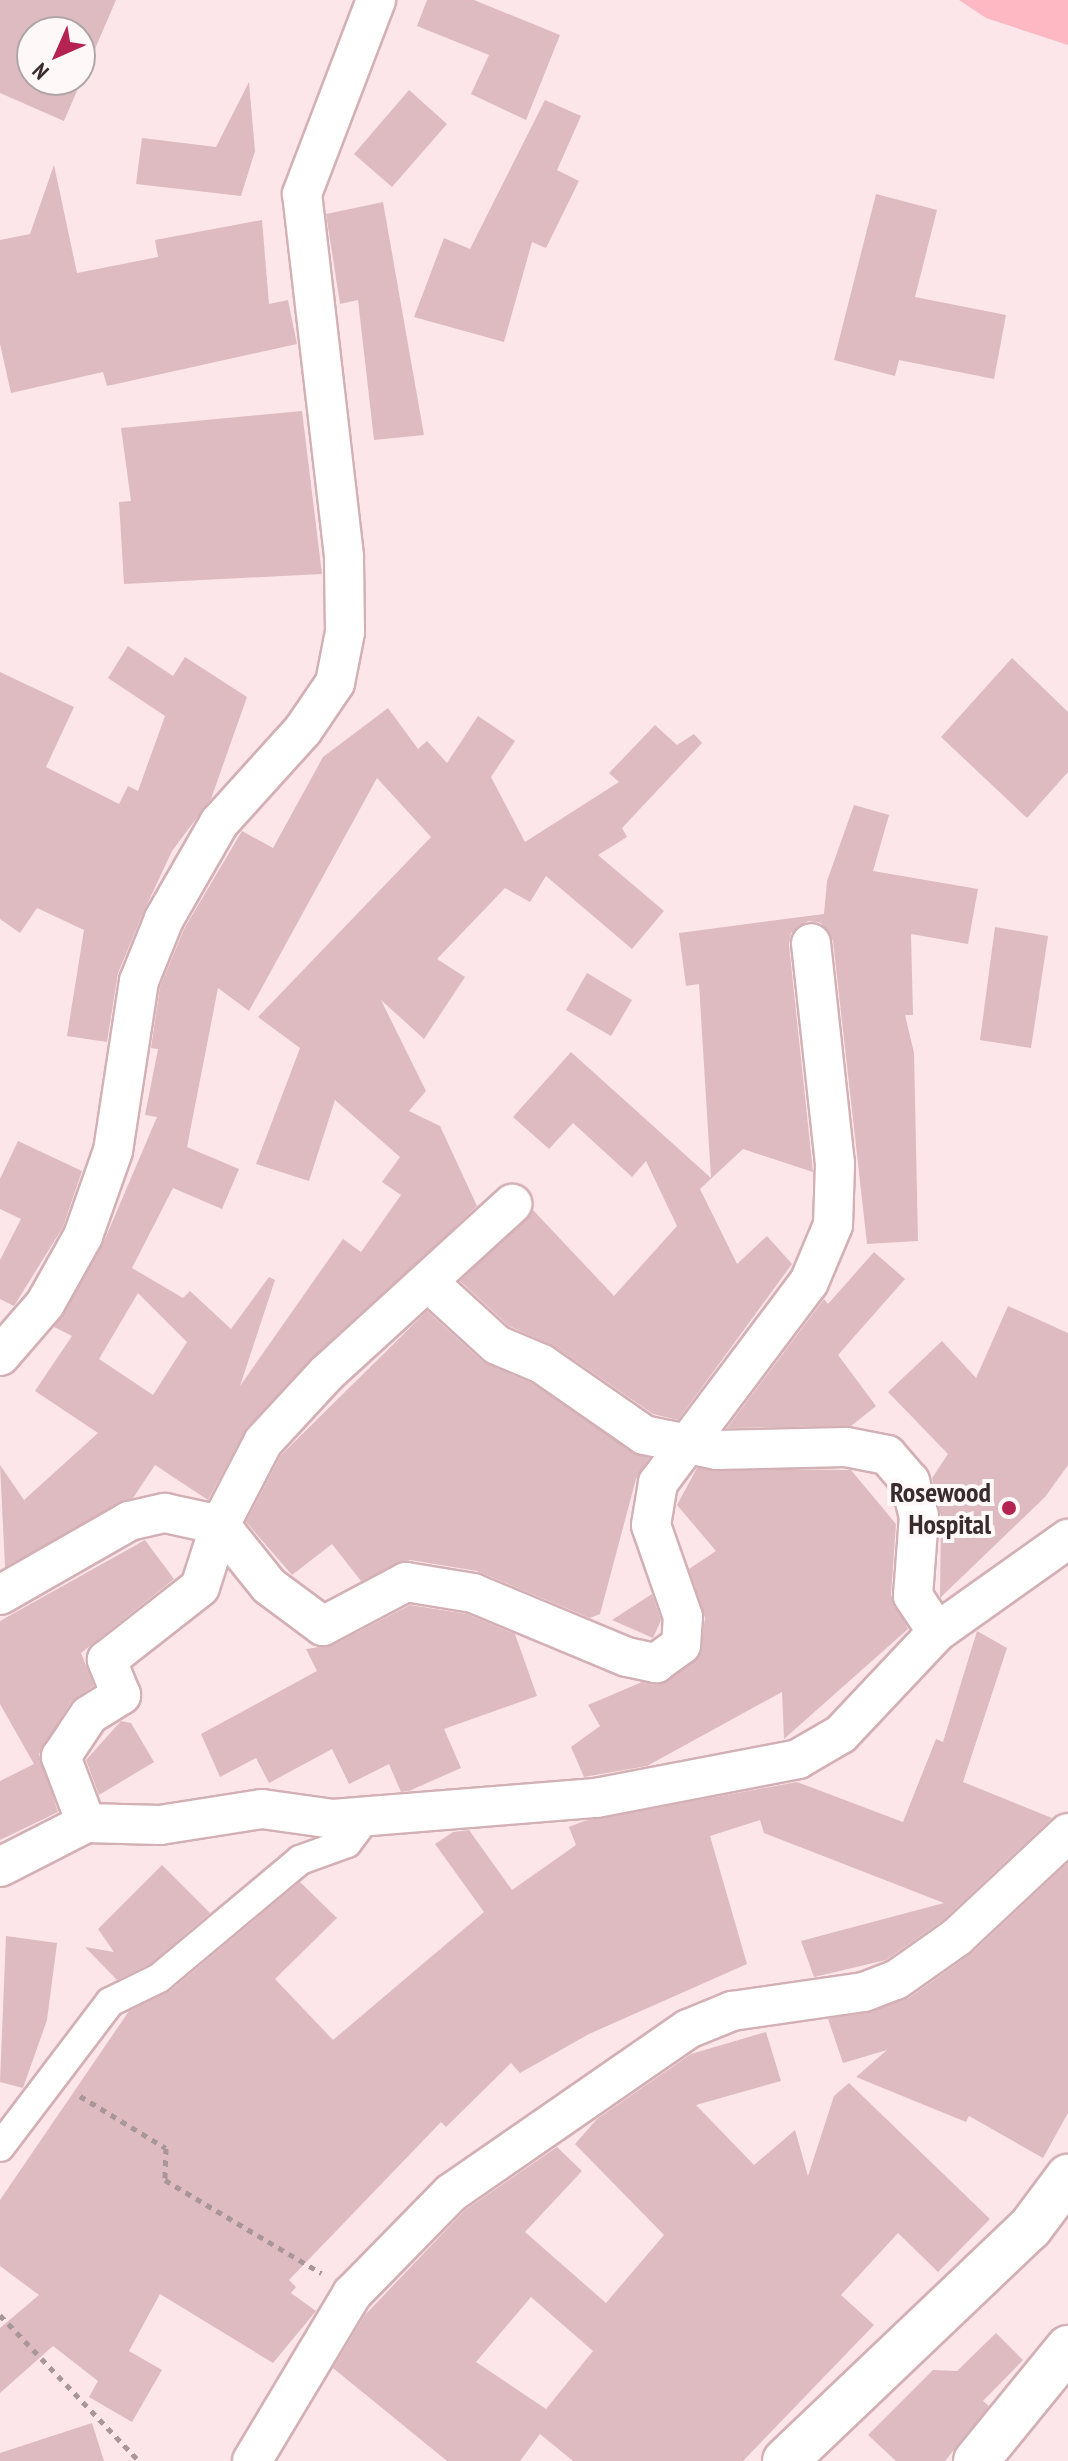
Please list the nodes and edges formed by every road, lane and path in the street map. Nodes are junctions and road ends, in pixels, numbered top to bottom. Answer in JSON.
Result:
{"nodes":[{"id":1,"x":376,"y":0,"type":"edge"},
{"id":2,"x":811,"y":943,"type":"dead end"},
{"id":3,"x":512,"y":1204,"type":"dead end"},
{"id":4,"x":428,"y":1282,"type":"junction"},
{"id":5,"x":0,"y":1356,"type":"edge"},
{"id":6,"x":682,"y":1443,"type":"junction"},
{"id":7,"x":220,"y":1525,"type":"junction"},
{"id":8,"x":1068,"y":1539,"type":"edge"},
{"id":9,"x":0,"y":1595,"type":"edge"},
{"id":10,"x":937,"y":1632,"type":"junction"},
{"id":11,"x":1068,"y":1809,"type":"edge"},
{"id":12,"x":367,"y":1816,"type":"junction"},
{"id":13,"x":86,"y":1823,"type":"junction"},
{"id":14,"x":1058,"y":1840,"type":"edge"},
{"id":15,"x":0,"y":1867,"type":"edge"},
{"id":16,"x":53,"y":2080,"type":"junction"},
{"id":17,"x":0,"y":2147,"type":"edge"},
{"id":18,"x":1068,"y":2177,"type":"edge"},
{"id":19,"x":352,"y":2294,"type":"junction"},
{"id":20,"x":0,"y":2315,"type":"edge"},
{"id":21,"x":1068,"y":2348,"type":"edge"},
{"id":22,"x":139,"y":2461,"type":"edge"},
{"id":23,"x":252,"y":2461,"type":"edge"},
{"id":24,"x":785,"y":2461,"type":"edge"},
{"id":25,"x":976,"y":2461,"type":"edge"}],
"edges":[{"from":1,"to":5,"type":"street"},
{"from":2,"to":6,"type":"street"},
{"from":3,"to":4,"type":"street"},
{"from":4,"to":6,"type":"street"},
{"from":4,"to":7,"type":"street"},
{"from":6,"to":7,"type":"street"},
{"from":6,"to":10,"type":"street"},
{"from":7,"to":9,"type":"street"},
{"from":7,"to":13,"type":"street"},
{"from":8,"to":10,"type":"street"},
{"from":10,"to":12,"type":"street"},
{"from":11,"to":14,"type":"street"},
{"from":12,"to":13,"type":"street"},
{"from":12,"to":16,"type":"street"},
{"from":13,"to":15,"type":"street"},
{"from":14,"to":19,"type":"street"},
{"from":16,"to":17,"type":"street"},
{"from":16,"to":19,"type":"path"},
{"from":18,"to":24,"type":"main road"},
{"from":19,"to":23,"type":"street"},
{"from":20,"to":22,"type":"path"},
{"from":21,"to":25,"type":"main road"}]}
